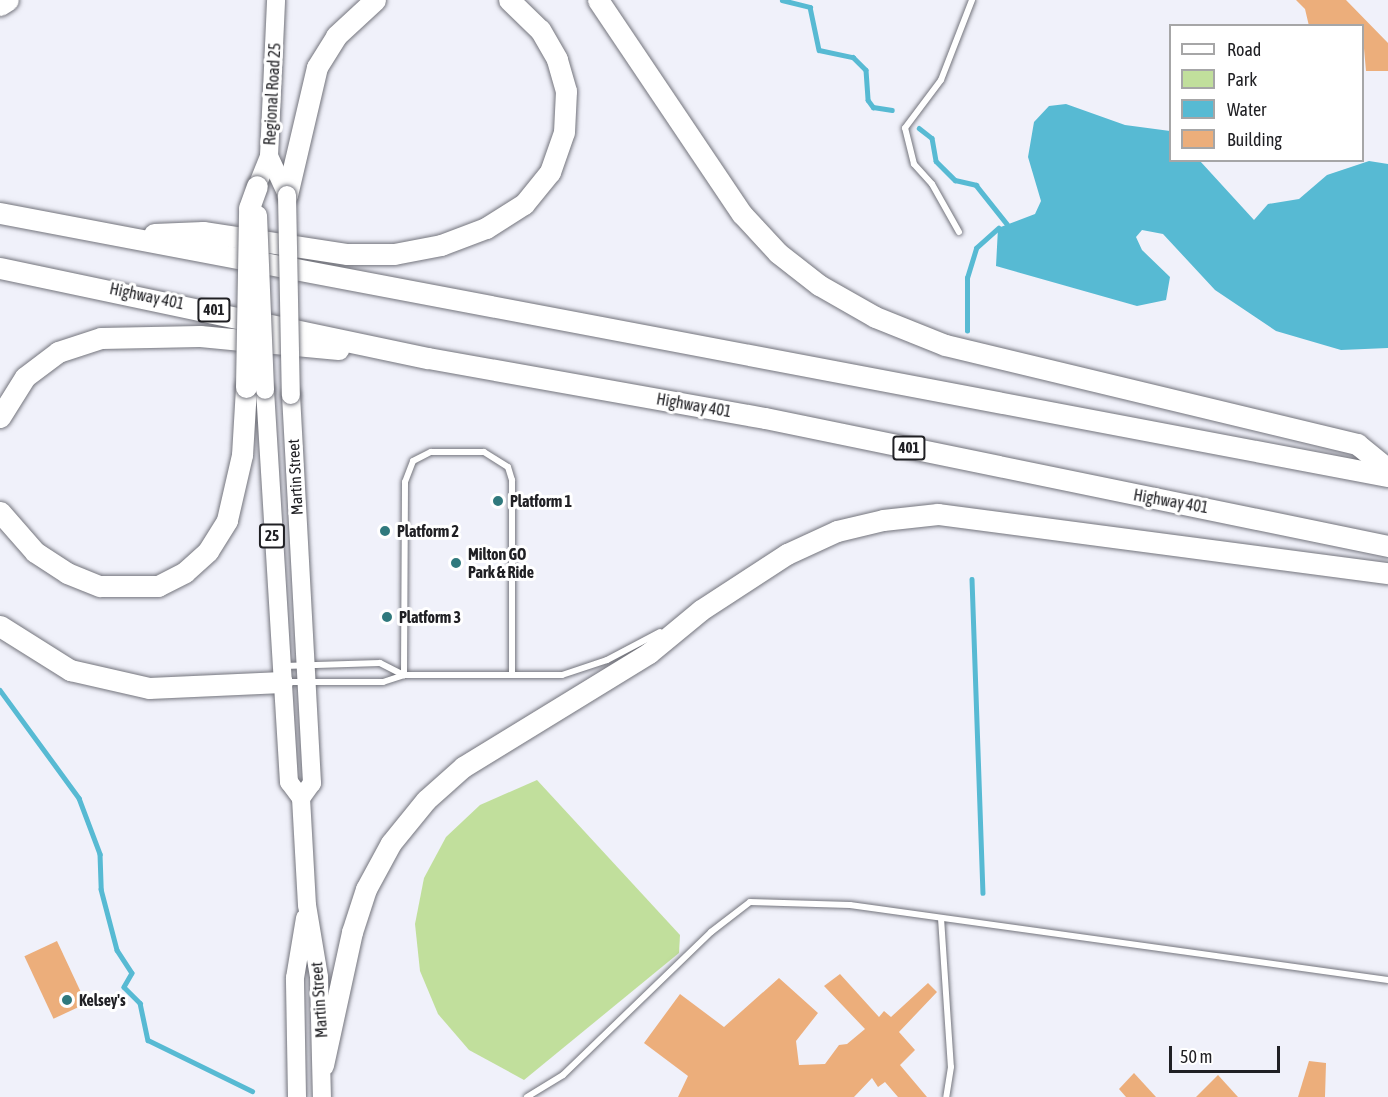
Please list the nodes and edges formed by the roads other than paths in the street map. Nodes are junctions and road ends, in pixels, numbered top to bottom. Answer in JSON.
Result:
{"nodes":[{"id":1,"x":8,"y":0,"type":"edge"},
{"id":2,"x":276,"y":0,"type":"edge"},
{"id":3,"x":375,"y":0,"type":"edge"},
{"id":4,"x":509,"y":0,"type":"edge"},
{"id":5,"x":598,"y":0,"type":"edge"},
{"id":6,"x":972,"y":0,"type":"edge"},
{"id":7,"x":0,"y":5,"type":"edge"},
{"id":8,"x":269,"y":156,"type":"junction"},
{"id":9,"x":257,"y":186,"type":"joint"},
{"id":10,"x":287,"y":195,"type":"junction"},
{"id":11,"x":0,"y":213,"type":"edge"},
{"id":12,"x":959,"y":232,"type":"dead end"},
{"id":13,"x":122,"y":236,"type":"junction"},
{"id":14,"x":0,"y":268,"type":"edge"},
{"id":15,"x":428,"y":358,"type":"junction"},
{"id":16,"x":255,"y":388,"type":"junction"},
{"id":17,"x":0,"y":417,"type":"edge"},
{"id":18,"x":1388,"y":469,"type":"edge"},
{"id":19,"x":1388,"y":476,"type":"edge"},
{"id":20,"x":0,"y":512,"type":"edge"},
{"id":21,"x":1388,"y":546,"type":"edge"},
{"id":22,"x":1388,"y":573,"type":"edge"},
{"id":23,"x":700,"y":610,"type":"junction"},
{"id":24,"x":0,"y":626,"type":"edge"},
{"id":25,"x":306,"y":665,"type":"junction"},
{"id":26,"x":282,"y":674,"type":"junction"},
{"id":27,"x":512,"y":674,"type":"junction"},
{"id":28,"x":404,"y":675,"type":"junction"},
{"id":29,"x":307,"y":685,"type":"junction"},
{"id":30,"x":300,"y":798,"type":"junction"},
{"id":31,"x":307,"y":905,"type":"junction"},
{"id":32,"x":941,"y":918,"type":"junction"},
{"id":33,"x":1388,"y":980,"type":"edge"},
{"id":34,"x":323,"y":1065,"type":"junction"},
{"id":35,"x":297,"y":1097,"type":"edge"},
{"id":36,"x":322,"y":1097,"type":"edge"},
{"id":37,"x":527,"y":1097,"type":"edge"},
{"id":38,"x":946,"y":1097,"type":"edge"}],
"edges":[{"from":1,"to":7,"type":"highway"},
{"from":2,"to":8,"type":"main road","name":"Regional Road 25","number":"25"},
{"from":3,"to":10,"type":"highway"},
{"from":4,"to":13,"type":"highway"},
{"from":5,"to":18,"type":"highway"},
{"from":6,"to":12,"type":"lane"},
{"from":8,"to":9,"type":"main road","name":"Regional Road 25","number":"25"},
{"from":8,"to":10,"type":"main road","name":"Martin Street","number":"25"},
{"from":9,"to":16,"type":"highway","bridge":true},
{"from":10,"to":25,"type":"main road","name":"Martin Street","number":"25","bridge":true},
{"from":11,"to":13,"type":"highway"},
{"from":13,"to":19,"type":"highway"},
{"from":14,"to":15,"type":"highway","name":"Highway 401","number":"401"},
{"from":15,"to":17,"type":"highway"},
{"from":15,"to":21,"type":"highway","name":"Highway 401","number":"401"},
{"from":16,"to":20,"type":"highway"},
{"from":16,"to":26,"type":"main road","name":"Martin Street","number":"25"},
{"from":22,"to":23,"type":"highway"},
{"from":23,"to":27,"type":"lane"},
{"from":23,"to":34,"type":"highway"},
{"from":24,"to":26,"type":"highway"},
{"from":25,"to":26,"type":"lane"},
{"from":25,"to":28,"type":"lane"},
{"from":25,"to":29,"type":"main road","name":"Martin Street","number":"25"},
{"from":26,"to":29,"type":"lane"},
{"from":26,"to":30,"type":"main road","name":"Martin Street","number":"25"},
{"from":27,"to":28,"type":"lane"},
{"from":27,"to":28,"type":"lane"},
{"from":28,"to":29,"type":"lane"},
{"from":29,"to":30,"type":"main road","name":"Martin Street","number":"25"},
{"from":30,"to":31,"type":"main road","name":"Martin Street","number":"25"},
{"from":31,"to":34,"type":"main road","name":"Martin Street","number":"25"},
{"from":31,"to":35,"type":"main road","name":"Martin Street","number":"25"},
{"from":32,"to":33,"type":"lane"},
{"from":32,"to":37,"type":"lane"},
{"from":32,"to":38,"type":"lane"},
{"from":34,"to":36,"type":"main road","name":"Martin Street","number":"25"}]}
